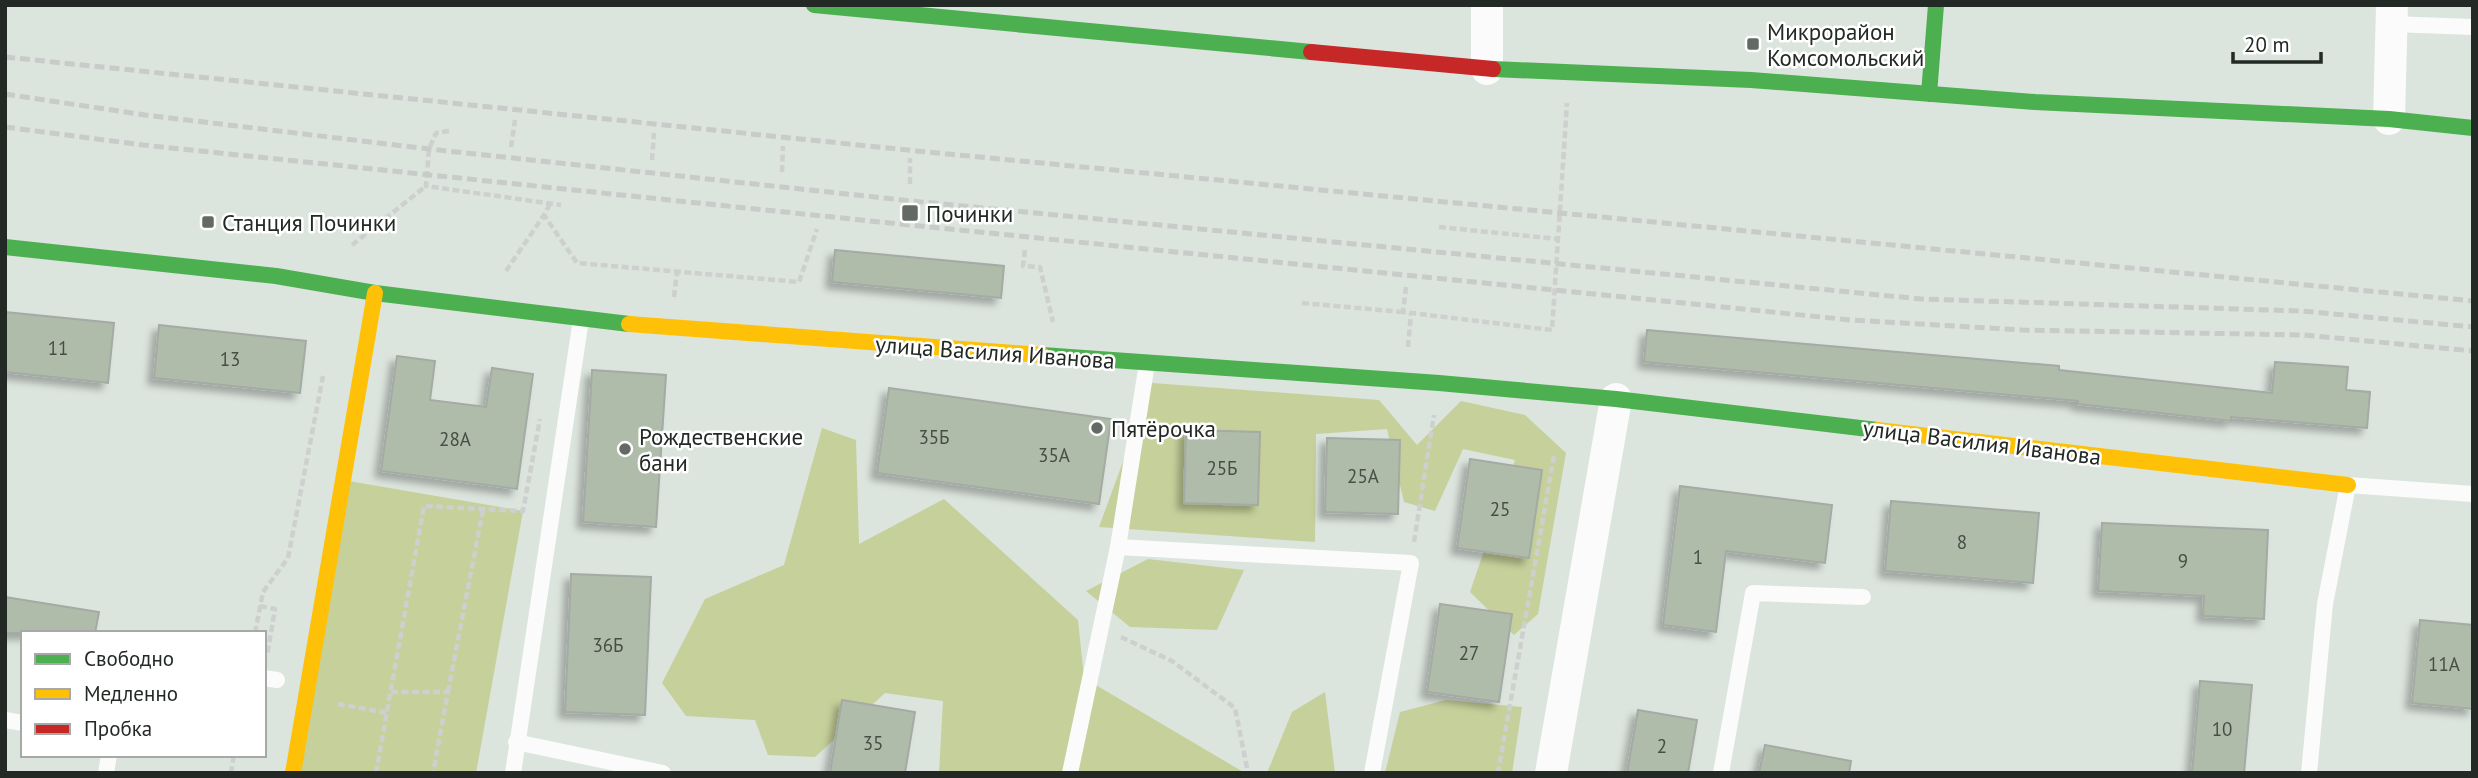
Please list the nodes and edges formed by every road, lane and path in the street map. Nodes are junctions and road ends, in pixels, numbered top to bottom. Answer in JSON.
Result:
{"nodes":[{"id":1,"x":814,"y":5,"type":"edge"},
{"id":2,"x":1487,"y":5,"type":"edge"},
{"id":3,"x":1936,"y":5,"type":"edge"},
{"id":4,"x":916,"y":10,"type":"edge"},
{"id":5,"x":2392,"y":15,"type":"edge"},
{"id":6,"x":2473,"y":27,"type":"edge"},
{"id":7,"x":1488,"y":69,"type":"junction"},
{"id":8,"x":1928,"y":94,"type":"junction"},
{"id":9,"x":1568,"y":95,"type":"dead end"},
{"id":10,"x":2389,"y":119,"type":"junction"},
{"id":11,"x":515,"y":120,"type":"dead end"},
{"id":12,"x":2473,"y":128,"type":"edge"},
{"id":13,"x":449,"y":131,"type":"dead end"},
{"id":14,"x":654,"y":133,"type":"dead end"},
{"id":15,"x":783,"y":146,"type":"dead end"},
{"id":16,"x":511,"y":147,"type":"dead end"},
{"id":17,"x":911,"y":158,"type":"dead end"},
{"id":18,"x":652,"y":160,"type":"dead end"},
{"id":19,"x":782,"y":172,"type":"dead end"},
{"id":20,"x":910,"y":184,"type":"dead end"},
{"id":21,"x":426,"y":186,"type":"junction"},
{"id":22,"x":550,"y":204,"type":"junction"},
{"id":23,"x":561,"y":205,"type":"dead end"},
{"id":24,"x":544,"y":215,"type":"junction"},
{"id":25,"x":1439,"y":227,"type":"dead end"},
{"id":26,"x":817,"y":229,"type":"dead end"},
{"id":27,"x":1558,"y":239,"type":"junction"},
{"id":28,"x":352,"y":245,"type":"dead end"},
{"id":29,"x":5,"y":247,"type":"edge"},
{"id":30,"x":1025,"y":250,"type":"dead end"},
{"id":31,"x":506,"y":271,"type":"dead end"},
{"id":32,"x":1406,"y":287,"type":"dead end"},
{"id":33,"x":375,"y":293,"type":"junction"},
{"id":34,"x":1302,"y":303,"type":"dead end"},
{"id":35,"x":1404,"y":312,"type":"junction"},
{"id":36,"x":581,"y":319,"type":"junction"},
{"id":37,"x":1061,"y":357,"type":"junction"},
{"id":38,"x":1147,"y":363,"type":"junction"},
{"id":39,"x":325,"y":366,"type":"dead end"},
{"id":40,"x":1439,"y":383,"type":"junction"},
{"id":41,"x":1616,"y":399,"type":"junction"},
{"id":42,"x":542,"y":408,"type":"dead end"},
{"id":43,"x":1554,"y":456,"type":"dead end"},
{"id":44,"x":2347,"y":485,"type":"junction"},
{"id":45,"x":2473,"y":494,"type":"edge"},
{"id":46,"x":482,"y":510,"type":"junction"},
{"id":47,"x":1118,"y":547,"type":"junction"},
{"id":48,"x":1411,"y":563,"type":"junction"},
{"id":49,"x":1863,"y":597,"type":"dead end"},
{"id":50,"x":260,"y":606,"type":"junction"},
{"id":51,"x":1101,"y":628,"type":"junction"},
{"id":52,"x":256,"y":631,"type":"edge"},
{"id":53,"x":267,"y":659,"type":"dead end"},
{"id":54,"x":391,"y":692,"type":"junction"},
{"id":55,"x":448,"y":692,"type":"junction"},
{"id":56,"x":331,"y":703,"type":"dead end"},
{"id":57,"x":387,"y":713,"type":"junction"},
{"id":58,"x":516,"y":742,"type":"junction"},
{"id":59,"x":293,"y":773,"type":"edge"},
{"id":60,"x":376,"y":773,"type":"edge"},
{"id":61,"x":433,"y":773,"type":"edge"},
{"id":62,"x":513,"y":773,"type":"edge"},
{"id":63,"x":663,"y":773,"type":"edge"},
{"id":64,"x":1070,"y":773,"type":"edge"},
{"id":65,"x":1248,"y":773,"type":"edge"},
{"id":66,"x":1372,"y":773,"type":"edge"},
{"id":67,"x":1498,"y":773,"type":"edge"},
{"id":68,"x":1551,"y":773,"type":"edge"},
{"id":69,"x":1721,"y":773,"type":"edge"},
{"id":70,"x":2309,"y":773,"type":"edge"}],
"edges":[{"from":1,"to":4,"type":"street"},
{"from":2,"to":7,"type":"street"},
{"from":3,"to":8,"type":"street"},
{"from":4,"to":7,"type":"street"},
{"from":5,"to":6,"type":"lane"},
{"from":5,"to":10,"type":"street"},
{"from":7,"to":8,"type":"street"},
{"from":8,"to":10,"type":"street"},
{"from":9,"to":27,"type":"path"},
{"from":10,"to":12,"type":"street"},
{"from":11,"to":16,"type":"path"},
{"from":13,"to":21,"type":"path"},
{"from":14,"to":18,"type":"path"},
{"from":15,"to":19,"type":"path"},
{"from":17,"to":20,"type":"path"},
{"from":21,"to":22,"type":"path"},
{"from":21,"to":28,"type":"path"},
{"from":22,"to":23,"type":"path"},
{"from":22,"to":24,"type":"path"},
{"from":24,"to":26,"type":"path"},
{"from":24,"to":31,"type":"path"},
{"from":25,"to":27,"type":"path"},
{"from":27,"to":35,"type":"path"},
{"from":29,"to":33,"type":"street","name":"улица Василия Иванова"},
{"from":30,"to":37,"type":"path"},
{"from":32,"to":35,"type":"path"},
{"from":33,"to":36,"type":"street","name":"улица Василия Иванова"},
{"from":33,"to":59,"type":"street"},
{"from":34,"to":35,"type":"path"},
{"from":36,"to":37,"type":"street","name":"улица Василия Иванова"},
{"from":36,"to":58,"type":"lane"},
{"from":37,"to":38,"type":"street","name":"улица Василия Иванова"},
{"from":38,"to":40,"type":"street","name":"улица Василия Иванова"},
{"from":38,"to":47,"type":"lane"},
{"from":39,"to":50,"type":"path"},
{"from":40,"to":41,"type":"street","name":"улица Василия Иванова"},
{"from":40,"to":48,"type":"path"},
{"from":41,"to":44,"type":"street","name":"улица Василия Иванова"},
{"from":41,"to":68,"type":"street"},
{"from":42,"to":46,"type":"path"},
{"from":43,"to":67,"type":"path"},
{"from":44,"to":45,"type":"lane"},
{"from":44,"to":70,"type":"lane"},
{"from":46,"to":54,"type":"path"},
{"from":46,"to":55,"type":"path"},
{"from":47,"to":48,"type":"lane"},
{"from":47,"to":51,"type":"lane"},
{"from":48,"to":66,"type":"lane"},
{"from":49,"to":69,"type":"lane"},
{"from":50,"to":52,"type":"path"},
{"from":50,"to":53,"type":"path"},
{"from":51,"to":64,"type":"lane"},
{"from":51,"to":65,"type":"path"},
{"from":54,"to":55,"type":"path"},
{"from":54,"to":57,"type":"path"},
{"from":55,"to":61,"type":"path"},
{"from":56,"to":57,"type":"path"},
{"from":57,"to":60,"type":"path"},
{"from":58,"to":62,"type":"lane"},
{"from":58,"to":63,"type":"lane"}]}
